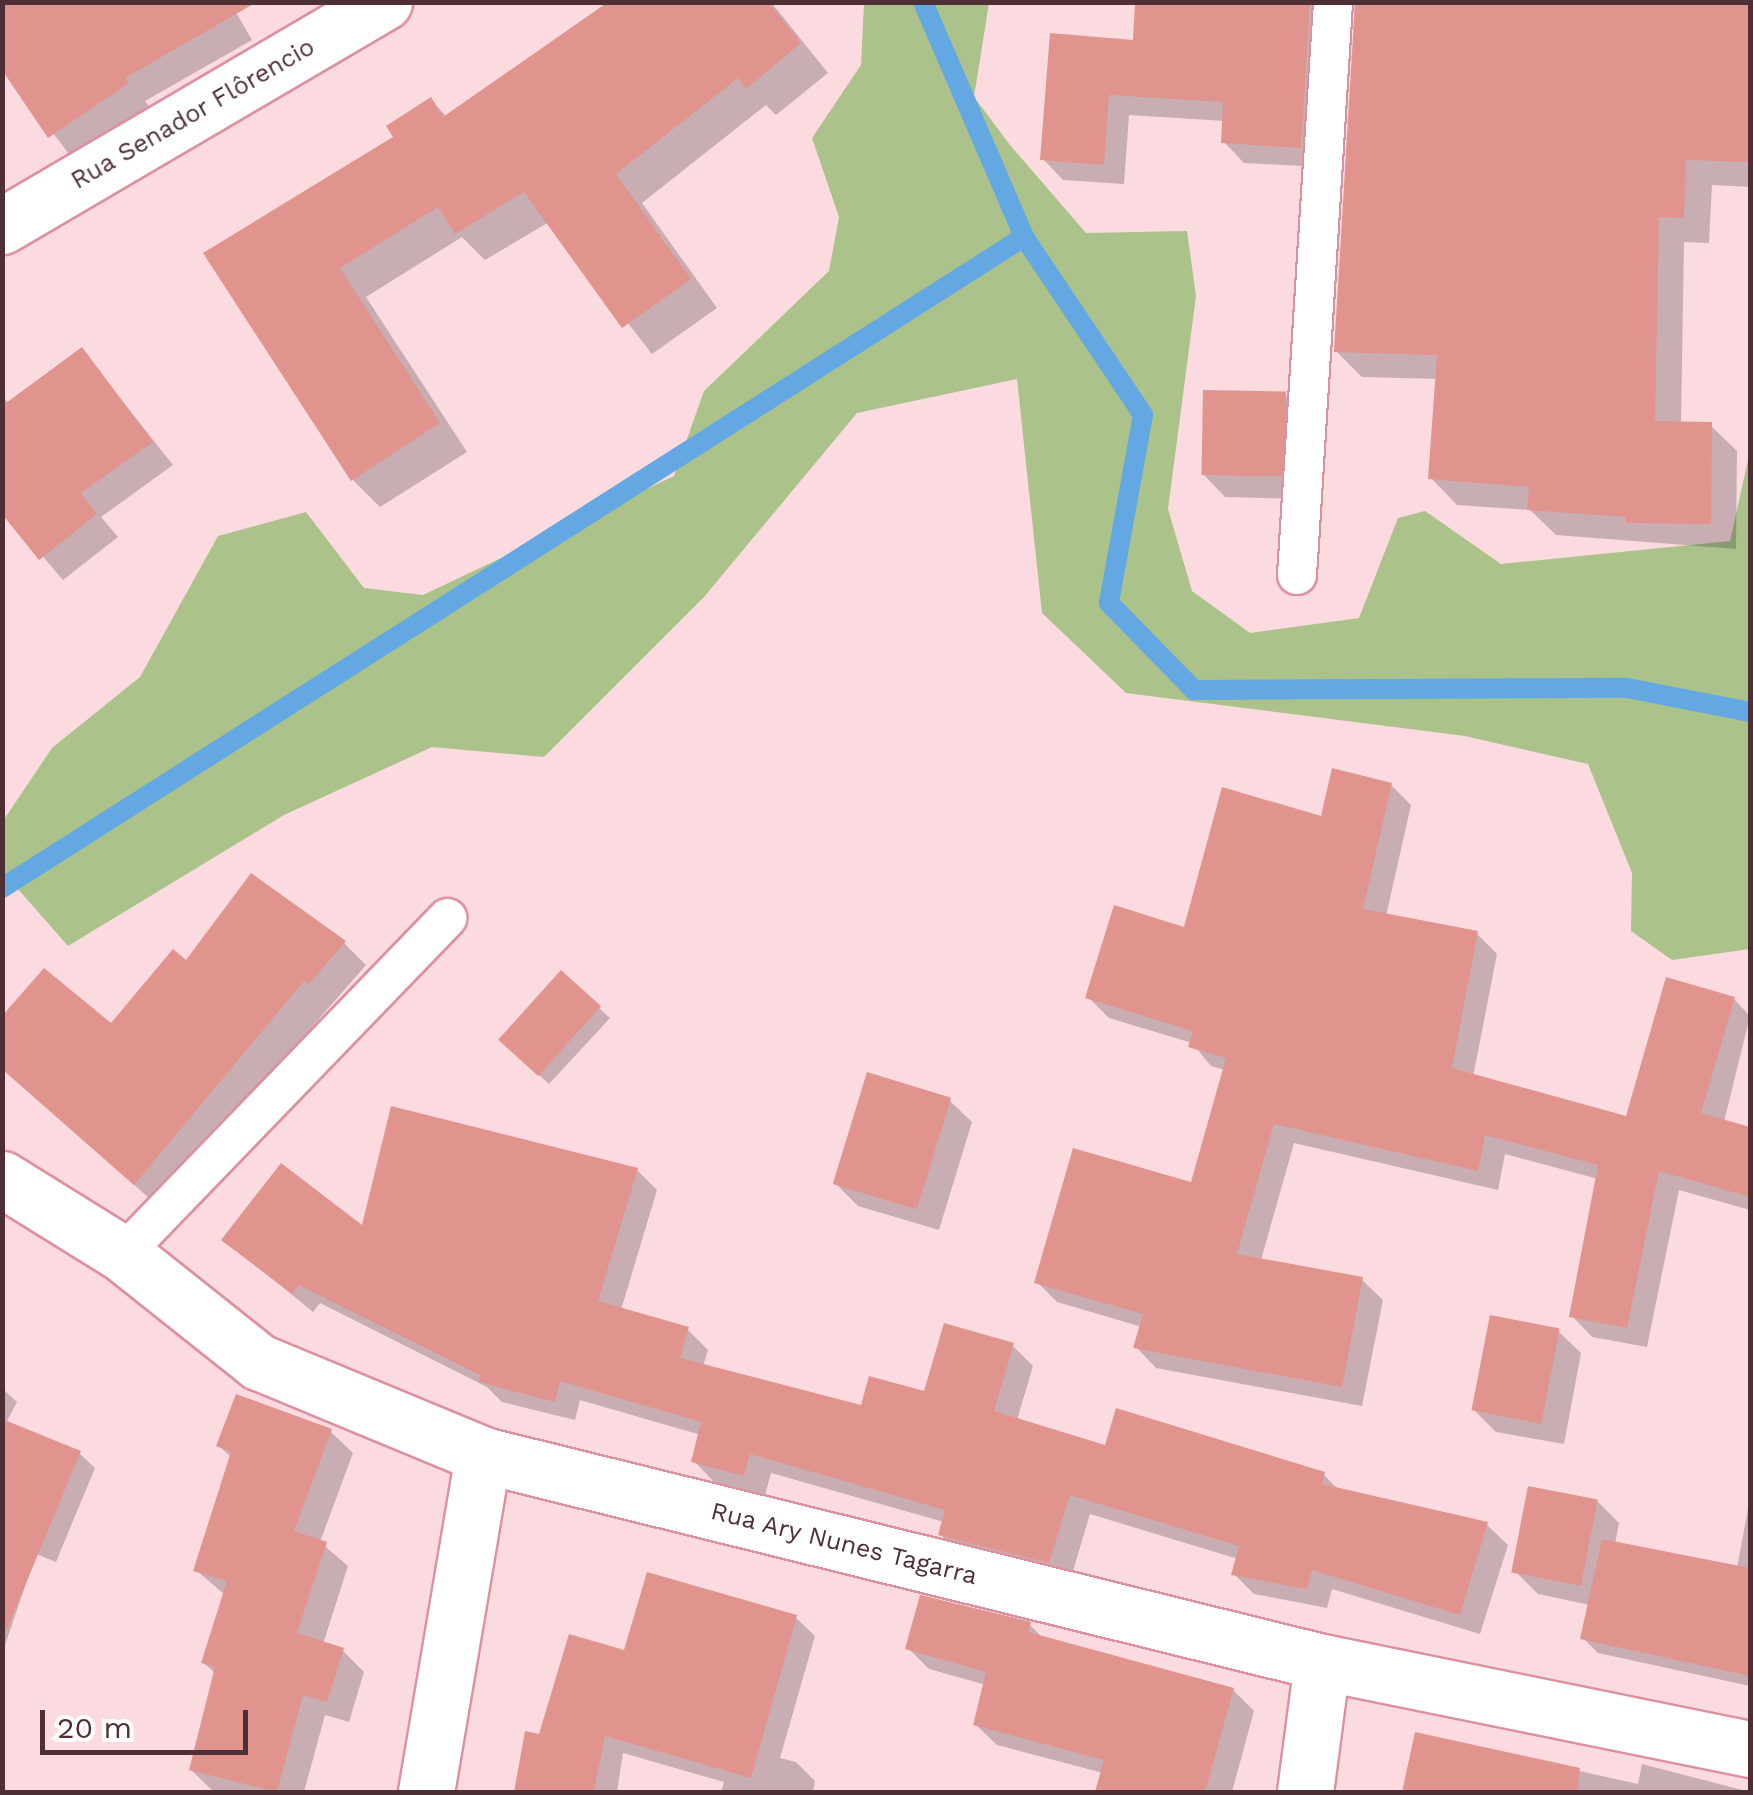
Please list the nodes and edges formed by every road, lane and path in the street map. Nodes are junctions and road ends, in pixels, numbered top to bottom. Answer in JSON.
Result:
{"nodes":[{"id":1,"x":384,"y":2,"type":"edge"},
{"id":2,"x":1333,"y":2,"type":"edge"},
{"id":3,"x":2,"y":226,"type":"edge"},
{"id":4,"x":1297,"y":575,"type":"dead end"},
{"id":5,"x":447,"y":918,"type":"dead end"},
{"id":6,"x":2,"y":1179,"type":"edge"},
{"id":7,"x":122,"y":1254,"type":"junction"},
{"id":8,"x":483,"y":1456,"type":"junction"},
{"id":9,"x":1322,"y":1662,"type":"junction"},
{"id":10,"x":1750,"y":1749,"type":"edge"},
{"id":11,"x":426,"y":1792,"type":"edge"},
{"id":12,"x":1306,"y":1792,"type":"edge"}],
"edges":[{"from":1,"to":3,"type":"street","name":"Rua Senador Flôrencio"},
{"from":2,"to":4,"type":"lane"},
{"from":5,"to":7,"type":"lane"},
{"from":6,"to":7,"type":"street","name":"Rua Ary Nunes Tagarra"},
{"from":7,"to":8,"type":"street","name":"Rua Ary Nunes Tagarra"},
{"from":8,"to":9,"type":"street","name":"Rua Ary Nunes Tagarra"},
{"from":8,"to":11,"type":"street"},
{"from":9,"to":10,"type":"street","name":"Rua Ary Nunes Tagarra"},
{"from":9,"to":12,"type":"street"}]}
